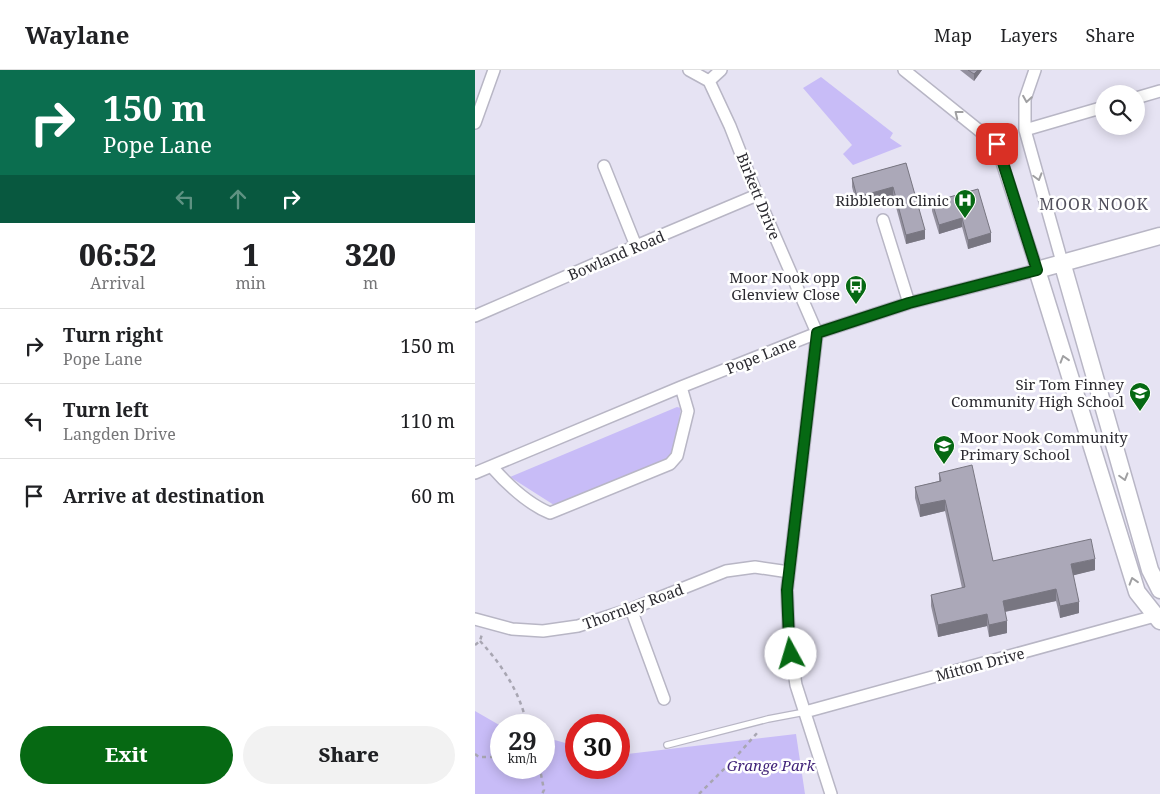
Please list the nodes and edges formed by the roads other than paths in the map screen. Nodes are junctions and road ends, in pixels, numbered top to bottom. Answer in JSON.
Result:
{"nodes":[{"id":1,"x":494,"y":70,"type":"edge"},
{"id":2,"x":689,"y":70,"type":"edge"},
{"id":3,"x":721,"y":70,"type":"edge"},
{"id":4,"x":903,"y":70,"type":"edge"},
{"id":5,"x":1035,"y":70,"type":"edge"},
{"id":6,"x":709,"y":81,"type":"junction"},
{"id":7,"x":1160,"y":91,"type":"edge"},
{"id":8,"x":1145,"y":95,"type":"edge"},
{"id":9,"x":1095,"y":110,"type":"edge"},
{"id":10,"x":475,"y":123,"type":"edge"},
{"id":11,"x":1025,"y":130,"type":"junction"},
{"id":12,"x":604,"y":166,"type":"dead end"},
{"id":13,"x":757,"y":196,"type":"junction"},
{"id":14,"x":883,"y":220,"type":"dead end"},
{"id":15,"x":1160,"y":236,"type":"edge"},
{"id":16,"x":635,"y":246,"type":"junction"},
{"id":17,"x":1062,"y":262,"type":"junction"},
{"id":18,"x":1037,"y":270,"type":"junction"},
{"id":19,"x":909,"y":303,"type":"junction"},
{"id":20,"x":475,"y":316,"type":"edge"},
{"id":21,"x":817,"y":333,"type":"junction"},
{"id":22,"x":681,"y":387,"type":"junction"},
{"id":23,"x":492,"y":467,"type":"junction"},
{"id":24,"x":475,"y":473,"type":"edge"},
{"id":25,"x":789,"y":572,"type":"junction"},
{"id":26,"x":1160,"y":590,"type":"edge"},
{"id":27,"x":631,"y":609,"type":"junction"},
{"id":28,"x":1158,"y":616,"type":"edge"},
{"id":29,"x":475,"y":619,"type":"edge"},
{"id":30,"x":664,"y":699,"type":"dead end"},
{"id":31,"x":805,"y":712,"type":"junction"},
{"id":32,"x":667,"y":745,"type":"dead end"},
{"id":33,"x":831,"y":794,"type":"edge"}],
"edges":[{"from":1,"to":10,"type":"street"},
{"from":2,"to":6,"type":"street"},
{"from":3,"to":6,"type":"street"},
{"from":18,"to":4,"type":"street","one_way":true},
{"from":5,"to":11,"type":"street","one_way":true},
{"from":6,"to":13,"type":"street","name":"Birkett Drive"},
{"from":7,"to":8,"type":"street"},
{"from":9,"to":11,"type":"street"},
{"from":11,"to":17,"type":"street","one_way":true},
{"from":12,"to":16,"type":"street"},
{"from":13,"to":16,"type":"street","name":"Bowland Road"},
{"from":13,"to":21,"type":"street","name":"Birkett Drive"},
{"from":14,"to":19,"type":"street"},
{"from":15,"to":17,"type":"street","name":"Pope Lane"},
{"from":16,"to":20,"type":"street","name":"Bowland Road"},
{"from":17,"to":18,"type":"street","name":"Pope Lane"},
{"from":17,"to":26,"type":"street","one_way":true},
{"from":18,"to":19,"type":"street","name":"Pope Lane"},
{"from":28,"to":18,"type":"street","one_way":true},
{"from":19,"to":21,"type":"street","name":"Pope Lane"},
{"from":21,"to":22,"type":"street","name":"Pope Lane"},
{"from":21,"to":25,"type":"street"},
{"from":22,"to":23,"type":"street","name":"Pope Lane"},
{"from":22,"to":23,"type":"street"},
{"from":23,"to":24,"type":"street","name":"Pope Lane"},
{"from":25,"to":27,"type":"street","name":"Thornley Road"},
{"from":25,"to":31,"type":"street"},
{"from":27,"to":29,"type":"street","name":"Thornley Road"},
{"from":27,"to":30,"type":"street"},
{"from":28,"to":31,"type":"street","name":"Mitton Drive"},
{"from":31,"to":32,"type":"lane"},
{"from":31,"to":33,"type":"street"}]}
